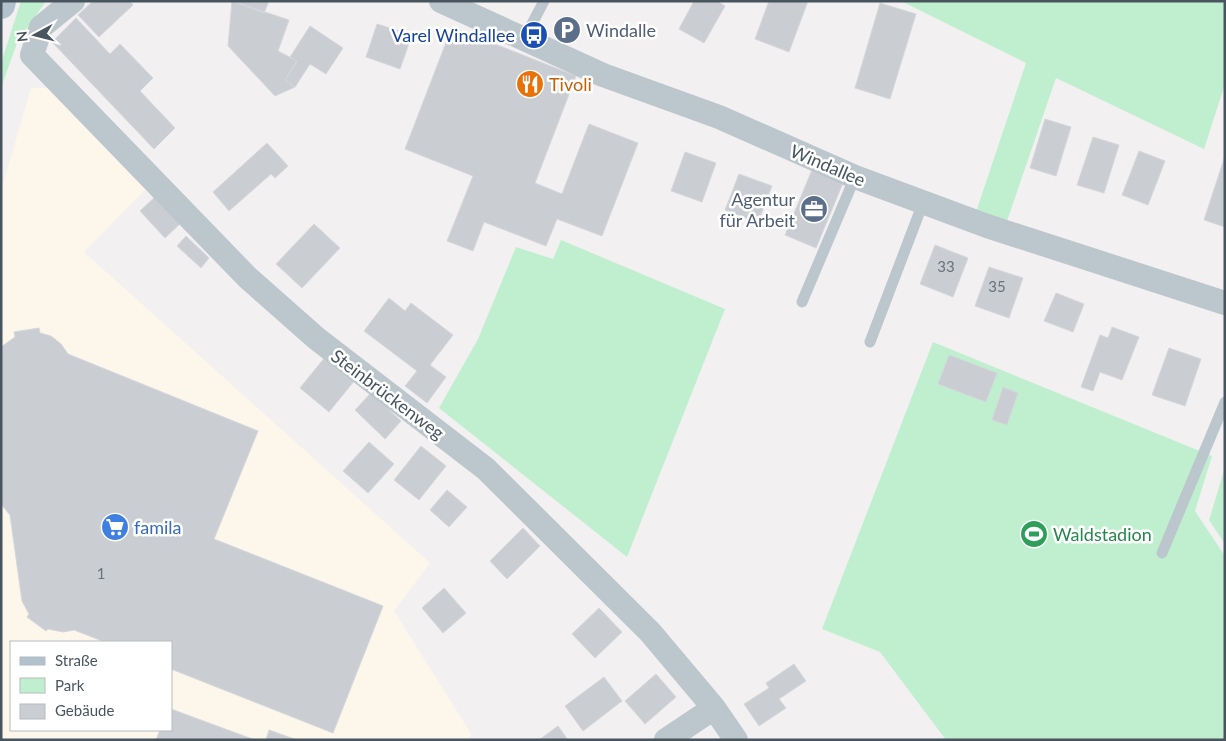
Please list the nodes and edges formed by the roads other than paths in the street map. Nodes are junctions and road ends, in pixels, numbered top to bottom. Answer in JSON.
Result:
{"nodes":[{"id":1,"x":73,"y":1,"type":"edge"},
{"id":2,"x":441,"y":1,"type":"edge"},
{"id":3,"x":544,"y":1,"type":"edge"},
{"id":4,"x":524,"y":39,"type":"junction"},
{"id":5,"x":855,"y":177,"type":"junction"},
{"id":6,"x":923,"y":203,"type":"junction"},
{"id":7,"x":802,"y":302,"type":"dead end"},
{"id":8,"x":1225,"y":303,"type":"edge"},
{"id":9,"x":870,"y":342,"type":"dead end"},
{"id":10,"x":1225,"y":402,"type":"edge"},
{"id":11,"x":1162,"y":553,"type":"dead end"},
{"id":12,"x":714,"y":708,"type":"junction"},
{"id":13,"x":666,"y":740,"type":"edge"},
{"id":14,"x":736,"y":740,"type":"edge"}],
"edges":[{"from":1,"to":12,"type":"street","name":"Steinbrückenweg"},
{"from":2,"to":4,"type":"street","name":"Windallee"},
{"from":3,"to":4,"type":"lane"},
{"from":4,"to":5,"type":"street","name":"Windallee"},
{"from":5,"to":6,"type":"street","name":"Windallee"},
{"from":5,"to":7,"type":"lane"},
{"from":6,"to":8,"type":"street","name":"Windallee"},
{"from":6,"to":9,"type":"lane"},
{"from":10,"to":11,"type":"lane"},
{"from":12,"to":13,"type":"street"},
{"from":12,"to":14,"type":"street","name":"Steinbrückenweg"}]}
